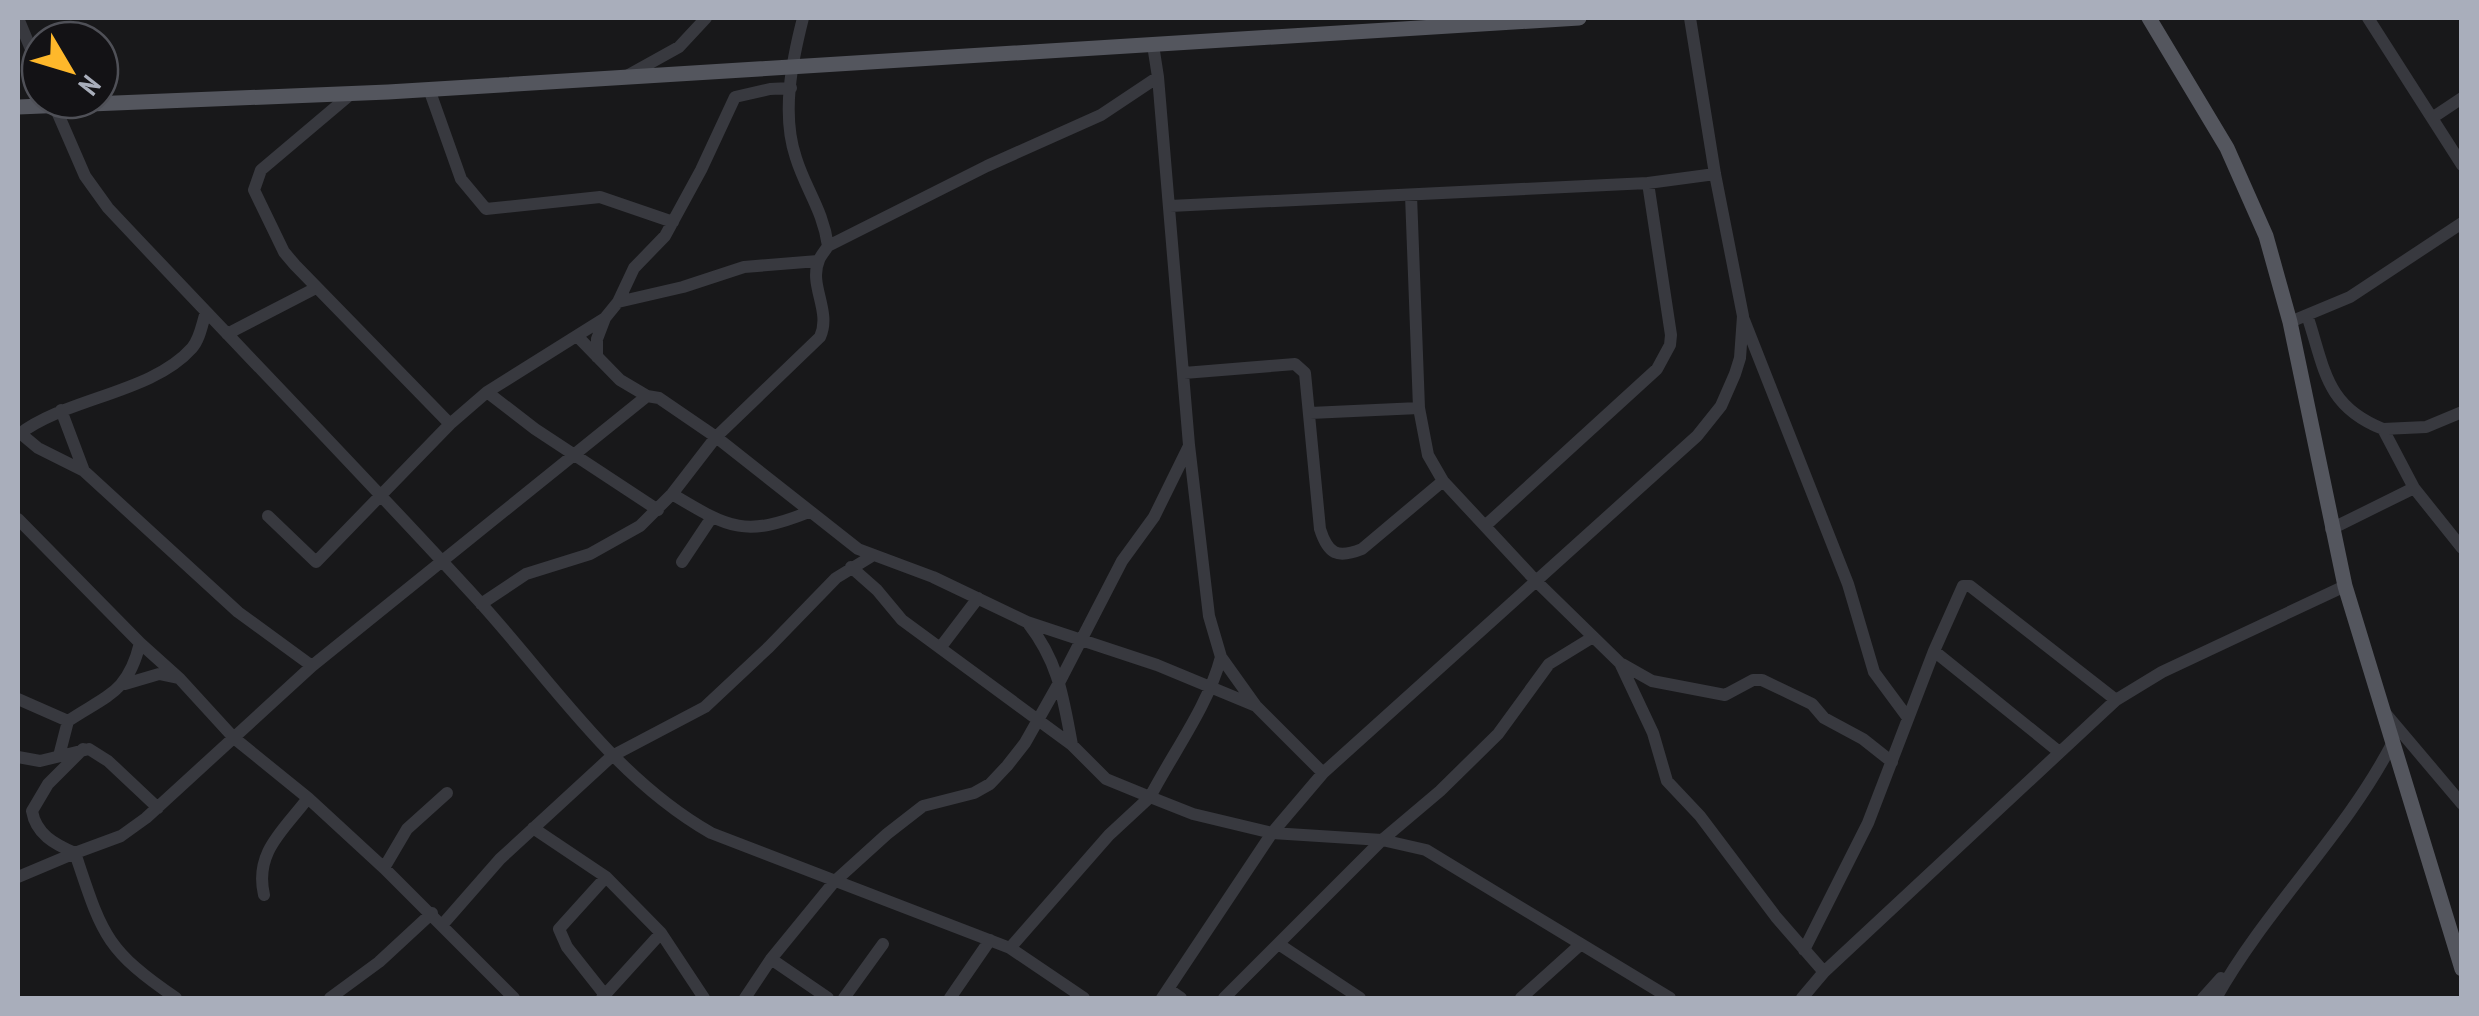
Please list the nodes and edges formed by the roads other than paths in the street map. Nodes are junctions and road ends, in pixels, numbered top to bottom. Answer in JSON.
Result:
{"nodes":[{"id":1,"x":706,"y":18,"type":"edge"},
{"id":2,"x":803,"y":18,"type":"edge"},
{"id":3,"x":1579,"y":18,"type":"edge"},
{"id":4,"x":1690,"y":18,"type":"edge"},
{"id":5,"x":2148,"y":18,"type":"edge"},
{"id":6,"x":2368,"y":18,"type":"edge"},
{"id":7,"x":1476,"y":21,"type":"edge"},
{"id":8,"x":1152,"y":45,"type":"junction"},
{"id":9,"x":790,"y":68,"type":"junction"},
{"id":10,"x":1158,"y":77,"type":"junction"},
{"id":11,"x":623,"y":78,"type":"junction"},
{"id":12,"x":791,"y":88,"type":"junction"},
{"id":13,"x":429,"y":89,"type":"junction"},
{"id":14,"x":350,"y":94,"type":"junction"},
{"id":15,"x":2462,"y":98,"type":"edge"},
{"id":16,"x":120,"y":101,"type":"edge"},
{"id":17,"x":2432,"y":118,"type":"junction"},
{"id":18,"x":62,"y":120,"type":"edge"},
{"id":19,"x":2462,"y":164,"type":"edge"},
{"id":20,"x":1715,"y":174,"type":"junction"},
{"id":21,"x":1648,"y":184,"type":"junction"},
{"id":22,"x":1411,"y":195,"type":"junction"},
{"id":23,"x":1170,"y":206,"type":"junction"},
{"id":24,"x":673,"y":222,"type":"junction"},
{"id":25,"x":2462,"y":223,"type":"edge"},
{"id":26,"x":828,"y":246,"type":"junction"},
{"id":27,"x":818,"y":261,"type":"junction"},
{"id":28,"x":316,"y":288,"type":"junction"},
{"id":29,"x":618,"y":302,"type":"junction"},
{"id":30,"x":206,"y":312,"type":"junction"},
{"id":31,"x":2306,"y":315,"type":"junction"},
{"id":32,"x":1743,"y":316,"type":"junction"},
{"id":33,"x":606,"y":318,"type":"junction"},
{"id":34,"x":2290,"y":322,"type":"junction"},
{"id":35,"x":227,"y":334,"type":"junction"},
{"id":36,"x":578,"y":336,"type":"junction"},
{"id":37,"x":597,"y":357,"type":"junction"},
{"id":38,"x":1184,"y":373,"type":"junction"},
{"id":39,"x":510,"y":378,"type":"junction"},
{"id":40,"x":620,"y":380,"type":"junction"},
{"id":41,"x":487,"y":392,"type":"junction"},
{"id":42,"x":647,"y":396,"type":"junction"},
{"id":43,"x":508,"y":408,"type":"junction"},
{"id":44,"x":1419,"y":408,"type":"junction"},
{"id":45,"x":61,"y":410,"type":"junction"},
{"id":46,"x":1310,"y":413,"type":"junction"},
{"id":47,"x":622,"y":414,"type":"junction"},
{"id":48,"x":2460,"y":416,"type":"edge"},
{"id":49,"x":450,"y":424,"type":"junction"},
{"id":50,"x":2383,"y":429,"type":"junction"},
{"id":51,"x":19,"y":434,"type":"edge"},
{"id":52,"x":716,"y":437,"type":"junction"},
{"id":53,"x":1189,"y":445,"type":"junction"},
{"id":54,"x":574,"y":455,"type":"junction"},
{"id":55,"x":84,"y":470,"type":"junction"},
{"id":56,"x":1443,"y":481,"type":"junction"},
{"id":57,"x":2414,"y":488,"type":"junction"},
{"id":58,"x":672,"y":494,"type":"junction"},
{"id":59,"x":382,"y":498,"type":"junction"},
{"id":60,"x":658,"y":510,"type":"junction"},
{"id":61,"x":808,"y":512,"type":"junction"},
{"id":62,"x":268,"y":516,"type":"dead end"},
{"id":63,"x":712,"y":518,"type":"junction"},
{"id":64,"x":18,"y":520,"type":"edge"},
{"id":65,"x":1485,"y":526,"type":"junction"},
{"id":66,"x":2330,"y":529,"type":"junction"},
{"id":67,"x":2462,"y":548,"type":"edge"},
{"id":68,"x":872,"y":556,"type":"junction"},
{"id":69,"x":443,"y":562,"type":"junction"},
{"id":70,"x":682,"y":562,"type":"dead end"},
{"id":71,"x":851,"y":567,"type":"junction"},
{"id":72,"x":1536,"y":581,"type":"junction"},
{"id":73,"x":2345,"y":586,"type":"junction"},
{"id":74,"x":978,"y":598,"type":"junction"},
{"id":75,"x":481,"y":604,"type":"junction"},
{"id":76,"x":1027,"y":622,"type":"junction"},
{"id":77,"x":1594,"y":636,"type":"junction"},
{"id":78,"x":1083,"y":639,"type":"junction"},
{"id":79,"x":140,"y":643,"type":"junction"},
{"id":80,"x":940,"y":648,"type":"junction"},
{"id":81,"x":1934,"y":650,"type":"junction"},
{"id":82,"x":1221,"y":657,"type":"junction"},
{"id":83,"x":1620,"y":663,"type":"junction"},
{"id":84,"x":312,"y":666,"type":"junction"},
{"id":85,"x":180,"y":679,"type":"junction"},
{"id":86,"x":1060,"y":681,"type":"junction"},
{"id":87,"x":124,"y":685,"type":"junction"},
{"id":88,"x":1213,"y":689,"type":"junction"},
{"id":89,"x":18,"y":699,"type":"edge"},
{"id":90,"x":2116,"y":700,"type":"junction"},
{"id":91,"x":1256,"y":706,"type":"junction"},
{"id":92,"x":2384,"y":712,"type":"junction"},
{"id":93,"x":1908,"y":718,"type":"junction"},
{"id":94,"x":1036,"y":719,"type":"junction"},
{"id":95,"x":68,"y":721,"type":"junction"},
{"id":96,"x":234,"y":738,"type":"junction"},
{"id":97,"x":2393,"y":742,"type":"junction"},
{"id":98,"x":1072,"y":746,"type":"junction"},
{"id":99,"x":83,"y":749,"type":"junction"},
{"id":100,"x":2058,"y":752,"type":"junction"},
{"id":101,"x":59,"y":756,"type":"junction"},
{"id":102,"x":612,"y":756,"type":"junction"},
{"id":103,"x":18,"y":757,"type":"edge"},
{"id":104,"x":1892,"y":762,"type":"junction"},
{"id":105,"x":1323,"y":773,"type":"junction"},
{"id":106,"x":446,"y":793,"type":"dead end"},
{"id":107,"x":1150,"y":797,"type":"junction"},
{"id":108,"x":308,"y":798,"type":"junction"},
{"id":109,"x":2462,"y":804,"type":"edge"},
{"id":110,"x":158,"y":808,"type":"junction"},
{"id":111,"x":533,"y":828,"type":"junction"},
{"id":112,"x":1272,"y":833,"type":"junction"},
{"id":113,"x":1382,"y":840,"type":"junction"},
{"id":114,"x":74,"y":853,"type":"junction"},
{"id":115,"x":384,"y":868,"type":"junction"},
{"id":116,"x":18,"y":877,"type":"edge"},
{"id":117,"x":606,"y":877,"type":"junction"},
{"id":118,"x":834,"y":882,"type":"junction"},
{"id":119,"x":264,"y":894,"type":"dead end"},
{"id":120,"x":432,"y":913,"type":"junction"},
{"id":121,"x":443,"y":924,"type":"junction"},
{"id":122,"x":661,"y":932,"type":"junction"},
{"id":123,"x":990,"y":940,"type":"junction"},
{"id":124,"x":883,"y":944,"type":"dead end"},
{"id":125,"x":1280,"y":944,"type":"junction"},
{"id":126,"x":1581,"y":944,"type":"junction"},
{"id":127,"x":1010,"y":948,"type":"junction"},
{"id":128,"x":1804,"y":950,"type":"junction"},
{"id":129,"x":2239,"y":957,"type":"junction"},
{"id":130,"x":771,"y":959,"type":"junction"},
{"id":131,"x":2462,"y":969,"type":"edge"},
{"id":132,"x":1824,"y":972,"type":"junction"},
{"id":133,"x":1165,"y":994,"type":"edge"},
{"id":134,"x":604,"y":997,"type":"edge"},
{"id":135,"x":176,"y":998,"type":"edge"},
{"id":136,"x":330,"y":998,"type":"edge"},
{"id":137,"x":514,"y":998,"type":"edge"},
{"id":138,"x":704,"y":998,"type":"edge"},
{"id":139,"x":744,"y":998,"type":"edge"},
{"id":140,"x":828,"y":998,"type":"edge"},
{"id":141,"x":844,"y":998,"type":"edge"},
{"id":142,"x":950,"y":998,"type":"edge"},
{"id":143,"x":1084,"y":998,"type":"edge"},
{"id":144,"x":1181,"y":998,"type":"edge"},
{"id":145,"x":1224,"y":998,"type":"edge"},
{"id":146,"x":1360,"y":998,"type":"edge"},
{"id":147,"x":1521,"y":998,"type":"edge"},
{"id":148,"x":1670,"y":998,"type":"edge"},
{"id":149,"x":1802,"y":998,"type":"edge"},
{"id":150,"x":2204,"y":998,"type":"edge"},
{"id":151,"x":2216,"y":998,"type":"edge"}],
"edges":[{"from":1,"to":11,"type":"street"},
{"from":2,"to":9,"type":"street"},
{"from":3,"to":7,"type":"main road"},
{"from":4,"to":20,"type":"street"},
{"from":5,"to":34,"type":"main road"},
{"from":6,"to":17,"type":"street"},
{"from":7,"to":8,"type":"main road"},
{"from":8,"to":9,"type":"main road"},
{"from":8,"to":10,"type":"street"},
{"from":9,"to":11,"type":"main road"},
{"from":9,"to":12,"type":"street"},
{"from":10,"to":23,"type":"street"},
{"from":10,"to":26,"type":"street"},
{"from":11,"to":13,"type":"main road"},
{"from":12,"to":24,"type":"street"},
{"from":12,"to":26,"type":"street"},
{"from":13,"to":14,"type":"main road"},
{"from":13,"to":24,"type":"street"},
{"from":14,"to":16,"type":"main road"},
{"from":14,"to":28,"type":"street"},
{"from":15,"to":17,"type":"street"},
{"from":17,"to":19,"type":"street"},
{"from":18,"to":30,"type":"street"},
{"from":20,"to":21,"type":"street"},
{"from":20,"to":32,"type":"street"},
{"from":21,"to":22,"type":"street"},
{"from":21,"to":65,"type":"street"},
{"from":22,"to":23,"type":"street"},
{"from":22,"to":44,"type":"street"},
{"from":23,"to":38,"type":"street"},
{"from":24,"to":29,"type":"street"},
{"from":25,"to":31,"type":"street"},
{"from":26,"to":27,"type":"street"},
{"from":27,"to":29,"type":"street"},
{"from":27,"to":52,"type":"street"},
{"from":28,"to":35,"type":"street"},
{"from":28,"to":49,"type":"street"},
{"from":29,"to":33,"type":"street"},
{"from":30,"to":35,"type":"street"},
{"from":30,"to":45,"type":"street"},
{"from":31,"to":34,"type":"street"},
{"from":31,"to":50,"type":"street"},
{"from":32,"to":72,"type":"street"},
{"from":32,"to":93,"type":"street"},
{"from":33,"to":36,"type":"street"},
{"from":33,"to":37,"type":"street"},
{"from":34,"to":66,"type":"main road"},
{"from":35,"to":59,"type":"street"},
{"from":36,"to":37,"type":"street"},
{"from":36,"to":39,"type":"street"},
{"from":37,"to":40,"type":"street"},
{"from":38,"to":46,"type":"street"},
{"from":38,"to":53,"type":"street"},
{"from":39,"to":41,"type":"street"},
{"from":39,"to":43,"type":"street"},
{"from":40,"to":42,"type":"street"},
{"from":40,"to":47,"type":"street"},
{"from":41,"to":43,"type":"street"},
{"from":41,"to":49,"type":"street"},
{"from":42,"to":47,"type":"street"},
{"from":42,"to":52,"type":"street"},
{"from":43,"to":54,"type":"street"},
{"from":44,"to":46,"type":"street"},
{"from":44,"to":56,"type":"street"},
{"from":45,"to":51,"type":"street"},
{"from":45,"to":55,"type":"street"},
{"from":46,"to":56,"type":"street"},
{"from":47,"to":54,"type":"street"},
{"from":48,"to":50,"type":"street"},
{"from":49,"to":59,"type":"street"},
{"from":50,"to":57,"type":"street"},
{"from":51,"to":55,"type":"street"},
{"from":52,"to":58,"type":"street"},
{"from":52,"to":61,"type":"street"},
{"from":53,"to":78,"type":"street"},
{"from":53,"to":82,"type":"street"},
{"from":54,"to":60,"type":"street"},
{"from":54,"to":69,"type":"street"},
{"from":55,"to":84,"type":"street"},
{"from":56,"to":65,"type":"street"},
{"from":57,"to":66,"type":"street"},
{"from":57,"to":67,"type":"street"},
{"from":58,"to":60,"type":"street"},
{"from":58,"to":63,"type":"street"},
{"from":59,"to":62,"type":"street"},
{"from":59,"to":69,"type":"street"},
{"from":60,"to":75,"type":"street"},
{"from":61,"to":63,"type":"street"},
{"from":61,"to":68,"type":"street"},
{"from":63,"to":70,"type":"street"},
{"from":64,"to":79,"type":"street"},
{"from":65,"to":72,"type":"street"},
{"from":66,"to":73,"type":"main road"},
{"from":68,"to":71,"type":"street"},
{"from":68,"to":74,"type":"street"},
{"from":69,"to":75,"type":"street"},
{"from":69,"to":84,"type":"street"},
{"from":71,"to":80,"type":"street"},
{"from":71,"to":102,"type":"street"},
{"from":72,"to":77,"type":"street"},
{"from":72,"to":105,"type":"street"},
{"from":73,"to":90,"type":"street"},
{"from":73,"to":92,"type":"main road"},
{"from":74,"to":76,"type":"street"},
{"from":74,"to":80,"type":"street"},
{"from":75,"to":102,"type":"street"},
{"from":76,"to":78,"type":"street"},
{"from":76,"to":86,"type":"street"},
{"from":77,"to":83,"type":"street"},
{"from":77,"to":113,"type":"street"},
{"from":78,"to":86,"type":"street"},
{"from":78,"to":88,"type":"street"},
{"from":79,"to":85,"type":"street"},
{"from":79,"to":87,"type":"street"},
{"from":80,"to":94,"type":"street"},
{"from":81,"to":90,"type":"street"},
{"from":81,"to":93,"type":"street"},
{"from":81,"to":100,"type":"street"},
{"from":82,"to":88,"type":"street"},
{"from":82,"to":91,"type":"street"},
{"from":83,"to":104,"type":"street"},
{"from":83,"to":128,"type":"street"},
{"from":84,"to":96,"type":"street"},
{"from":85,"to":87,"type":"street"},
{"from":85,"to":96,"type":"street"},
{"from":86,"to":94,"type":"street"},
{"from":86,"to":98,"type":"street"},
{"from":87,"to":95,"type":"street"},
{"from":88,"to":91,"type":"street"},
{"from":88,"to":107,"type":"street"},
{"from":89,"to":95,"type":"street"},
{"from":90,"to":100,"type":"street"},
{"from":91,"to":105,"type":"street"},
{"from":92,"to":97,"type":"main road"},
{"from":92,"to":109,"type":"street"},
{"from":93,"to":104,"type":"street"},
{"from":94,"to":98,"type":"street"},
{"from":94,"to":118,"type":"street"},
{"from":95,"to":101,"type":"street"},
{"from":96,"to":108,"type":"street"},
{"from":96,"to":110,"type":"street"},
{"from":97,"to":129,"type":"street"},
{"from":97,"to":131,"type":"main road"},
{"from":98,"to":107,"type":"street"},
{"from":99,"to":101,"type":"street"},
{"from":99,"to":110,"type":"street"},
{"from":99,"to":114,"type":"street"},
{"from":100,"to":132,"type":"street"},
{"from":101,"to":103,"type":"street"},
{"from":102,"to":111,"type":"street"},
{"from":102,"to":118,"type":"street"},
{"from":104,"to":128,"type":"street"},
{"from":105,"to":112,"type":"street"},
{"from":106,"to":115,"type":"street"},
{"from":107,"to":112,"type":"street"},
{"from":107,"to":127,"type":"street"},
{"from":108,"to":115,"type":"street"},
{"from":108,"to":119,"type":"street"},
{"from":110,"to":114,"type":"street"},
{"from":111,"to":117,"type":"street"},
{"from":111,"to":121,"type":"street"},
{"from":112,"to":113,"type":"street"},
{"from":112,"to":133,"type":"street"},
{"from":113,"to":125,"type":"street"},
{"from":113,"to":126,"type":"street"},
{"from":114,"to":116,"type":"street"},
{"from":114,"to":135,"type":"street"},
{"from":115,"to":120,"type":"street"},
{"from":117,"to":122,"type":"street"},
{"from":117,"to":134,"type":"street"},
{"from":118,"to":123,"type":"street"},
{"from":118,"to":130,"type":"street"},
{"from":120,"to":121,"type":"street"},
{"from":120,"to":136,"type":"street"},
{"from":121,"to":137,"type":"street"},
{"from":122,"to":134,"type":"street"},
{"from":122,"to":138,"type":"street"},
{"from":123,"to":127,"type":"street"},
{"from":123,"to":142,"type":"street"},
{"from":124,"to":141,"type":"street"},
{"from":125,"to":145,"type":"street"},
{"from":125,"to":146,"type":"street"},
{"from":126,"to":147,"type":"street"},
{"from":126,"to":148,"type":"street"},
{"from":127,"to":143,"type":"street"},
{"from":128,"to":132,"type":"street"},
{"from":129,"to":150,"type":"street"},
{"from":129,"to":151,"type":"street"},
{"from":130,"to":139,"type":"street"},
{"from":130,"to":140,"type":"street"},
{"from":132,"to":149,"type":"street"},
{"from":133,"to":144,"type":"street"}]}
